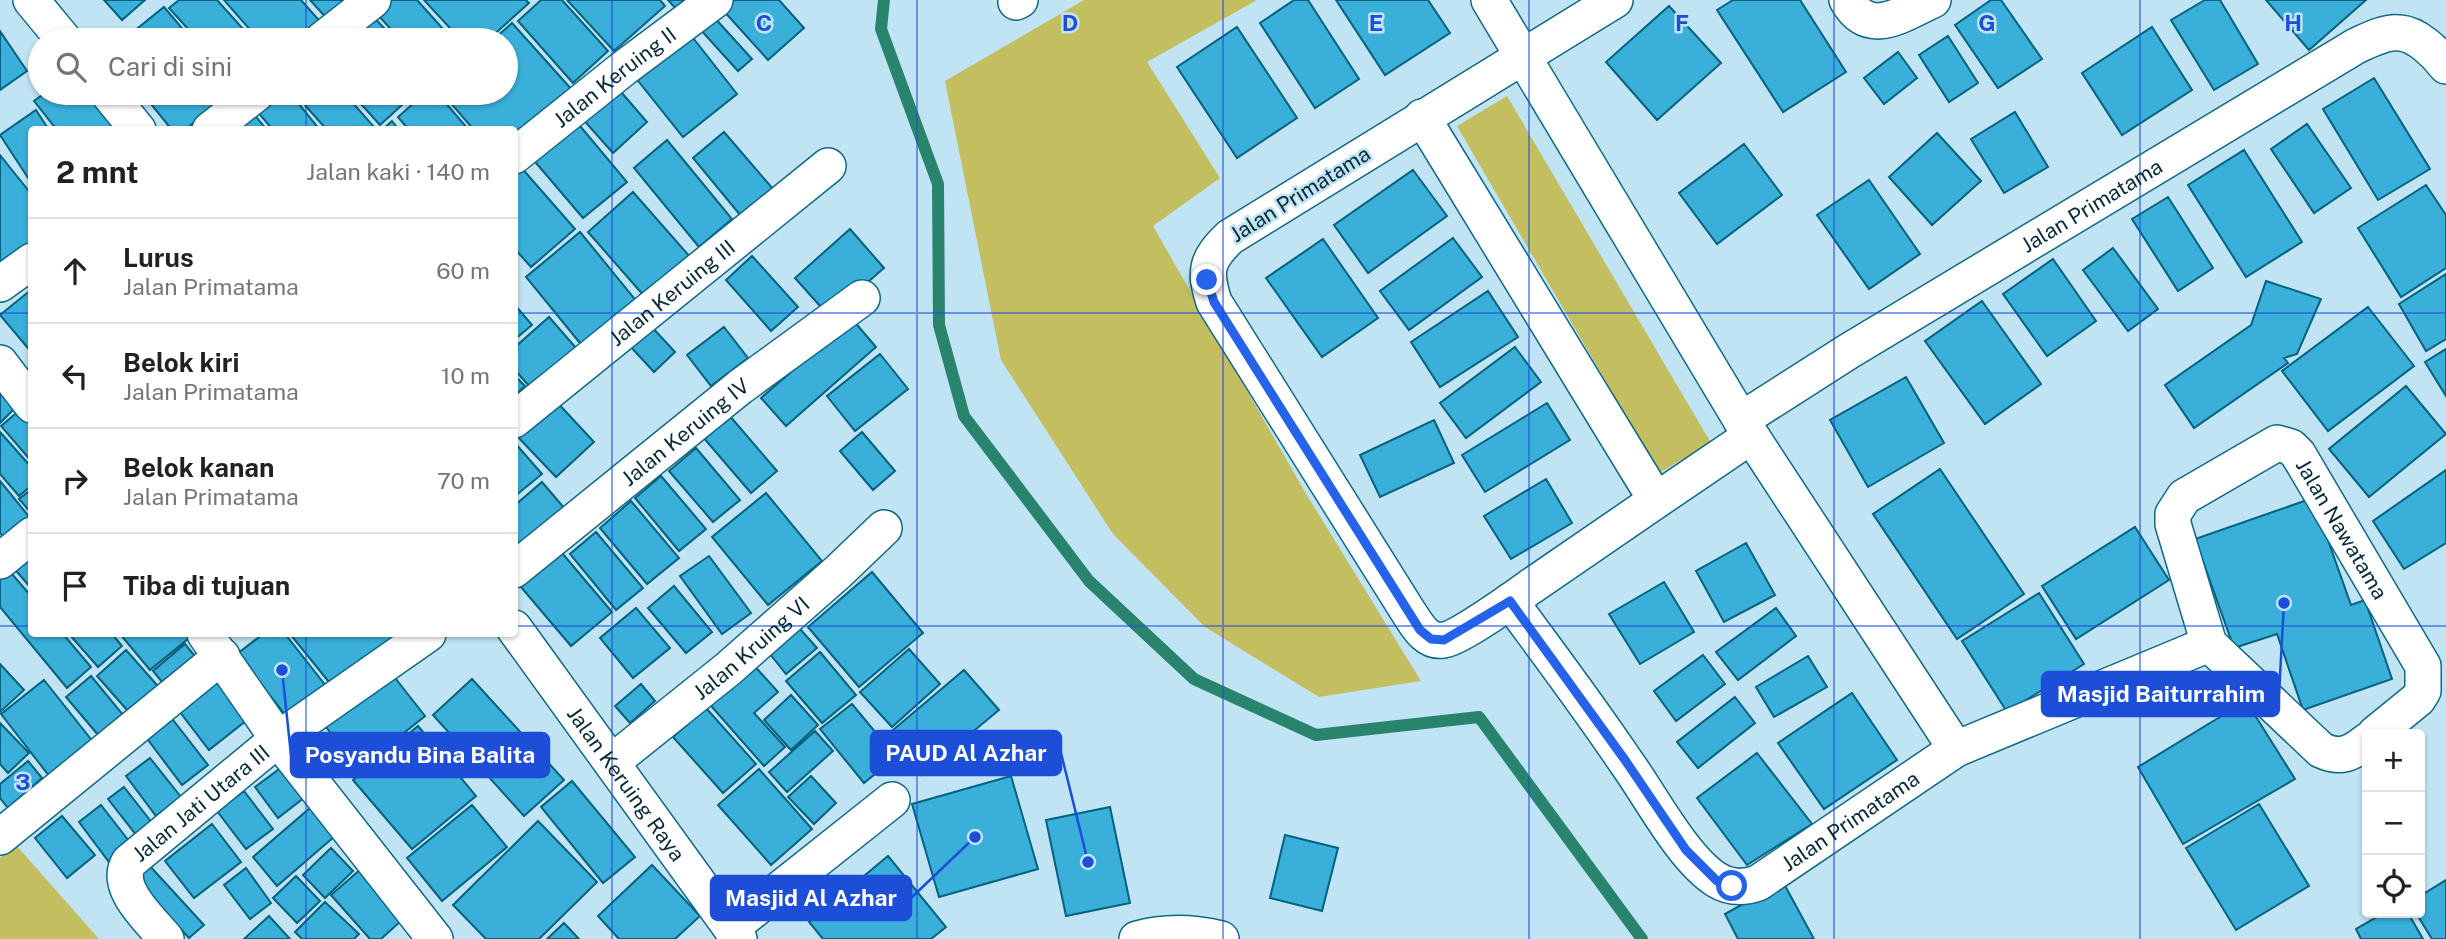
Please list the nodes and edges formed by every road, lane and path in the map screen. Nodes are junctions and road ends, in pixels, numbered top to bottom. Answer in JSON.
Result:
{"nodes":[{"id":1,"x":31,"y":0,"type":"edge"},
{"id":2,"x":373,"y":0,"type":"edge"},
{"id":3,"x":715,"y":0,"type":"edge"},
{"id":4,"x":1489,"y":0,"type":"edge"},
{"id":5,"x":1615,"y":0,"type":"edge"},
{"id":6,"x":1847,"y":0,"type":"edge"},
{"id":7,"x":1933,"y":0,"type":"edge"},
{"id":8,"x":54,"y":28,"type":"edge"},
{"id":9,"x":337,"y":28,"type":"edge"},
{"id":10,"x":1521,"y":56,"type":"junction"},
{"id":11,"x":2446,"y":65,"type":"edge"},
{"id":12,"x":118,"y":105,"type":"edge"},
{"id":13,"x":242,"y":105,"type":"edge"},
{"id":14,"x":1422,"y":117,"type":"junction"},
{"id":15,"x":135,"y":126,"type":"edge"},
{"id":16,"x":215,"y":126,"type":"edge"},
{"id":17,"x":518,"y":153,"type":"edge"},
{"id":18,"x":828,"y":166,"type":"dead end"},
{"id":19,"x":28,"y":264,"type":"edge"},
{"id":20,"x":0,"y":284,"type":"edge"},
{"id":21,"x":862,"y":298,"type":"dead end"},
{"id":22,"x":0,"y":363,"type":"edge"},
{"id":23,"x":28,"y":400,"type":"edge"},
{"id":24,"x":518,"y":417,"type":"edge"},
{"id":25,"x":1746,"y":428,"type":"junction"},
{"id":26,"x":1656,"y":500,"type":"junction"},
{"id":27,"x":884,"y":528,"type":"dead end"},
{"id":28,"x":28,"y":538,"type":"edge"},
{"id":29,"x":0,"y":561,"type":"edge"},
{"id":30,"x":518,"y":567,"type":"edge"},
{"id":31,"x":1510,"y":601,"type":"junction"},
{"id":32,"x":518,"y":633,"type":"edge"},
{"id":33,"x":424,"y":637,"type":"edge"},
{"id":34,"x":2209,"y":644,"type":"junction"},
{"id":35,"x":213,"y":645,"type":"edge"},
{"id":36,"x":2381,"y":729,"type":"edge"},
{"id":37,"x":278,"y":738,"type":"junction"},
{"id":38,"x":2362,"y":745,"type":"edge"},
{"id":39,"x":1956,"y":749,"type":"junction"},
{"id":40,"x":612,"y":762,"type":"junction"},
{"id":41,"x":892,"y":800,"type":"dead end"},
{"id":42,"x":0,"y":837,"type":"edge"},
{"id":43,"x":735,"y":933,"type":"edge"},
{"id":44,"x":166,"y":939,"type":"edge"},
{"id":45,"x":436,"y":939,"type":"edge"},
{"id":46,"x":1137,"y":939,"type":"edge"},
{"id":47,"x":1221,"y":939,"type":"edge"}],
"edges":[{"from":1,"to":8,"type":"street"},
{"from":2,"to":9,"type":"street"},
{"from":3,"to":17,"type":"street","name":"Jalan Keruing II"},
{"from":4,"to":10,"type":"street"},
{"from":5,"to":10,"type":"street","name":"Jalan Primatama"},
{"from":6,"to":7,"type":"street"},
{"from":10,"to":14,"type":"street","name":"Jalan Primatama"},
{"from":10,"to":25,"type":"street"},
{"from":11,"to":25,"type":"street","name":"Jalan Primatama"},
{"from":12,"to":15,"type":"street"},
{"from":13,"to":16,"type":"street"},
{"from":14,"to":26,"type":"street"},
{"from":14,"to":31,"type":"street","name":"Jalan Primatama"},
{"from":18,"to":24,"type":"street","name":"Jalan Keruing III"},
{"from":19,"to":20,"type":"street"},
{"from":21,"to":30,"type":"street","name":"Jalan Keruing IV"},
{"from":22,"to":23,"type":"street"},
{"from":25,"to":26,"type":"street","name":"Jalan Primatama"},
{"from":25,"to":39,"type":"street"},
{"from":26,"to":31,"type":"street","name":"Jalan Primatama"},
{"from":27,"to":40,"type":"street","name":"Jalan Kruing VI"},
{"from":28,"to":29,"type":"street"},
{"from":31,"to":39,"type":"street","name":"Jalan Primatama"},
{"from":32,"to":40,"type":"street","name":"Jalan Keruing Raya"},
{"from":33,"to":37,"type":"street"},
{"from":34,"to":36,"type":"street","name":"Jalan Nawatama"},
{"from":34,"to":38,"type":"street","name":"Jalan Nawatama"},
{"from":34,"to":39,"type":"street"},
{"from":35,"to":37,"type":"street"},
{"from":35,"to":42,"type":"street"},
{"from":37,"to":44,"type":"street","name":"Jalan Jati Utara III"},
{"from":37,"to":45,"type":"street"},
{"from":40,"to":43,"type":"street","name":"Jalan Keruing Raya"},
{"from":41,"to":43,"type":"street"},
{"from":46,"to":47,"type":"street"}]}
